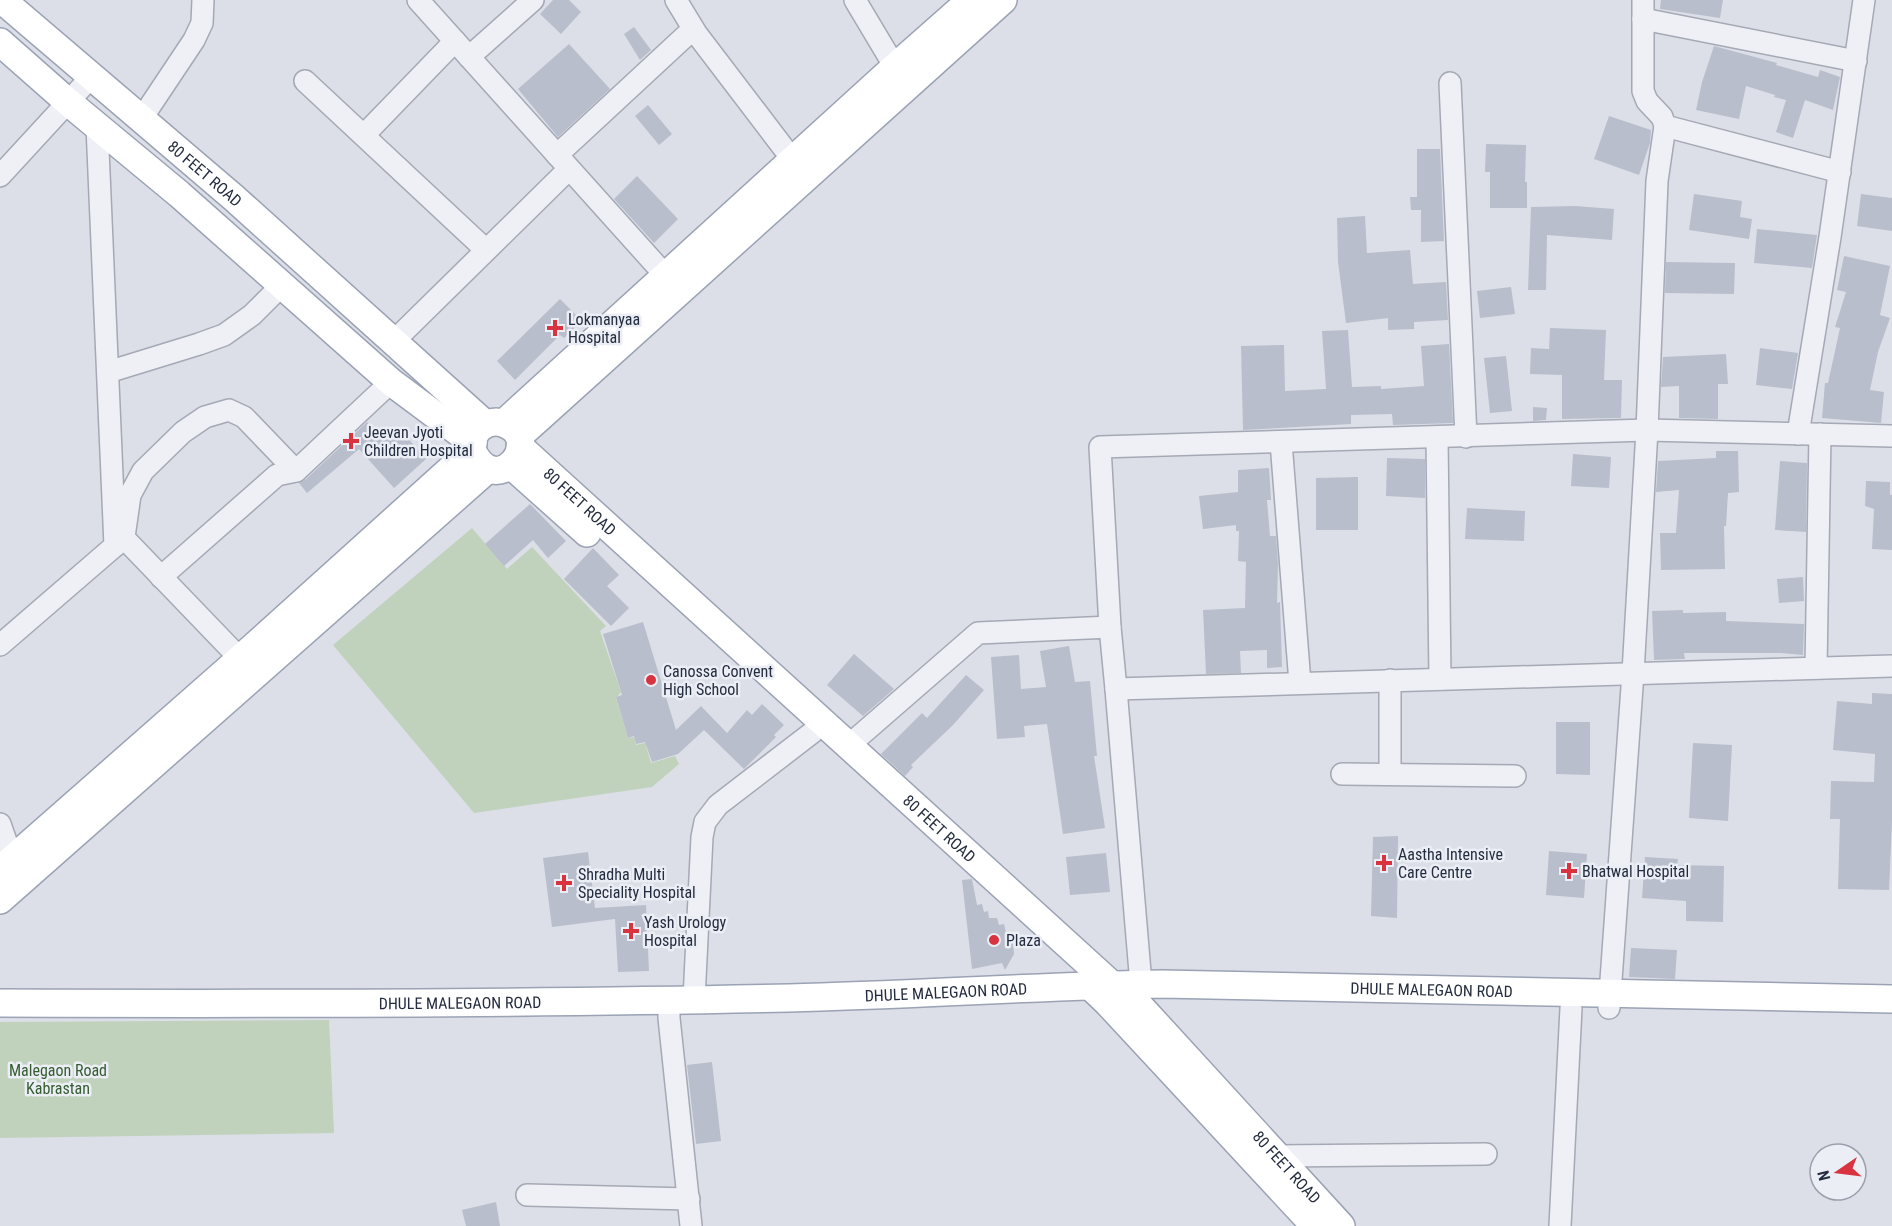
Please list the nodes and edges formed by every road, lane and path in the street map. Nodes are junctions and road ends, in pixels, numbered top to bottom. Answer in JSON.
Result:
{"nodes":[{"id":1,"x":2,"y":0,"type":"edge"},
{"id":2,"x":203,"y":0,"type":"edge"},
{"id":3,"x":418,"y":0,"type":"edge"},
{"id":4,"x":533,"y":0,"type":"edge"},
{"id":5,"x":676,"y":0,"type":"edge"},
{"id":6,"x":855,"y":0,"type":"edge"},
{"id":7,"x":971,"y":0,"type":"edge"},
{"id":8,"x":1003,"y":0,"type":"edge"},
{"id":9,"x":1864,"y":0,"type":"edge"},
{"id":10,"x":1643,"y":10,"type":"edge"},
{"id":11,"x":693,"y":29,"type":"junction"},
{"id":12,"x":455,"y":41,"type":"junction"},
{"id":13,"x":0,"y":42,"type":"edge"},
{"id":14,"x":469,"y":57,"type":"junction"},
{"id":15,"x":1856,"y":62,"type":"junction"},
{"id":16,"x":92,"y":76,"type":"junction"},
{"id":17,"x":902,"y":76,"type":"junction"},
{"id":18,"x":305,"y":81,"type":"dead end"},
{"id":19,"x":1450,"y":83,"type":"dead end"},
{"id":20,"x":68,"y":102,"type":"junction"},
{"id":21,"x":142,"y":118,"type":"junction"},
{"id":22,"x":98,"y":126,"type":"junction"},
{"id":23,"x":1665,"y":126,"type":"junction"},
{"id":24,"x":364,"y":135,"type":"junction"},
{"id":25,"x":792,"y":159,"type":"junction"},
{"id":26,"x":563,"y":162,"type":"junction"},
{"id":27,"x":1839,"y":172,"type":"junction"},
{"id":28,"x":0,"y":176,"type":"edge"},
{"id":29,"x":486,"y":250,"type":"junction"},
{"id":30,"x":665,"y":275,"type":"junction"},
{"id":31,"x":281,"y":286,"type":"junction"},
{"id":32,"x":393,"y":342,"type":"junction"},
{"id":33,"x":108,"y":372,"type":"junction"},
{"id":34,"x":391,"y":382,"type":"junction"},
{"id":35,"x":1647,"y":430,"type":"junction"},
{"id":36,"x":1798,"y":434,"type":"junction"},
{"id":37,"x":1820,"y":434,"type":"junction"},
{"id":38,"x":1892,"y":436,"type":"edge"},
{"id":39,"x":1466,"y":437,"type":"junction"},
{"id":40,"x":1437,"y":438,"type":"junction"},
{"id":41,"x":1281,"y":442,"type":"junction"},
{"id":42,"x":496,"y":445,"type":"junction"},
{"id":43,"x":296,"y":471,"type":"junction"},
{"id":44,"x":119,"y":542,"type":"junction"},
{"id":45,"x":161,"y":577,"type":"junction"},
{"id":46,"x":1110,"y":627,"type":"junction"},
{"id":47,"x":0,"y":645,"type":"edge"},
{"id":48,"x":1892,"y":666,"type":"edge"},
{"id":49,"x":248,"y":667,"type":"junction"},
{"id":50,"x":1816,"y":668,"type":"junction"},
{"id":51,"x":1633,"y":673,"type":"junction"},
{"id":52,"x":1440,"y":679,"type":"junction"},
{"id":53,"x":1390,"y":680,"type":"junction"},
{"id":54,"x":1300,"y":683,"type":"junction"},
{"id":55,"x":1116,"y":688,"type":"junction"},
{"id":56,"x":813,"y":732,"type":"junction"},
{"id":57,"x":848,"y":746,"type":"junction"},
{"id":58,"x":1342,"y":774,"type":"dead end"},
{"id":59,"x":1390,"y":774,"type":"junction"},
{"id":60,"x":1515,"y":776,"type":"dead end"},
{"id":61,"x":0,"y":824,"type":"edge"},
{"id":62,"x":8,"y":878,"type":"edge"},
{"id":63,"x":1103,"y":991,"type":"junction"},
{"id":64,"x":1138,"y":993,"type":"junction"},
{"id":65,"x":1892,"y":999,"type":"edge"},
{"id":66,"x":1610,"y":1000,"type":"junction"},
{"id":67,"x":0,"y":1003,"type":"edge"},
{"id":68,"x":677,"y":1006,"type":"junction"},
{"id":69,"x":1571,"y":1008,"type":"junction"},
{"id":70,"x":1892,"y":1014,"type":"edge"},
{"id":71,"x":0,"y":1019,"type":"edge"},
{"id":72,"x":1486,"y":1154,"type":"dead end"},
{"id":73,"x":1276,"y":1156,"type":"junction"},
{"id":74,"x":527,"y":1195,"type":"dead end"},
{"id":75,"x":689,"y":1199,"type":"junction"},
{"id":76,"x":691,"y":1226,"type":"edge"},
{"id":77,"x":1315,"y":1226,"type":"edge"},
{"id":78,"x":1341,"y":1226,"type":"edge"},
{"id":79,"x":1560,"y":1226,"type":"edge"}],
"edges":[{"from":1,"to":16,"type":"main road","name":"80 FEET ROAD"},
{"from":2,"to":21,"type":"street"},
{"from":3,"to":12,"type":"street"},
{"from":4,"to":14,"type":"street"},
{"from":5,"to":11,"type":"street"},
{"from":6,"to":17,"type":"street"},
{"from":7,"to":17,"type":"main road"},
{"from":8,"to":17,"type":"main road"},
{"from":9,"to":15,"type":"street"},
{"from":10,"to":15,"type":"street"},
{"from":10,"to":23,"type":"street"},
{"from":11,"to":25,"type":"street"},
{"from":11,"to":26,"type":"street"},
{"from":12,"to":14,"type":"street"},
{"from":12,"to":24,"type":"street"},
{"from":13,"to":20,"type":"main road","name":"80 FEET ROAD"},
{"from":14,"to":26,"type":"street"},
{"from":15,"to":27,"type":"street"},
{"from":16,"to":20,"type":"street"},
{"from":16,"to":21,"type":"main road","name":"80 FEET ROAD"},
{"from":17,"to":25,"type":"main road"},
{"from":17,"to":42,"type":"main road"},
{"from":18,"to":24,"type":"street"},
{"from":19,"to":39,"type":"street"},
{"from":20,"to":22,"type":"main road","name":"80 FEET ROAD"},
{"from":20,"to":28,"type":"street"},
{"from":21,"to":32,"type":"main road","name":"80 FEET ROAD"},
{"from":22,"to":31,"type":"main road","name":"80 FEET ROAD"},
{"from":22,"to":33,"type":"street"},
{"from":23,"to":27,"type":"street"},
{"from":23,"to":35,"type":"street"},
{"from":24,"to":29,"type":"street"},
{"from":25,"to":30,"type":"main road"},
{"from":26,"to":29,"type":"street"},
{"from":26,"to":30,"type":"street"},
{"from":27,"to":36,"type":"street"},
{"from":29,"to":32,"type":"street"},
{"from":30,"to":42,"type":"main road"},
{"from":31,"to":33,"type":"street"},
{"from":31,"to":34,"type":"main road","name":"80 FEET ROAD"},
{"from":32,"to":42,"type":"main road","name":"80 FEET ROAD"},
{"from":33,"to":44,"type":"street"},
{"from":34,"to":42,"type":"main road","name":"80 FEET ROAD"},
{"from":34,"to":43,"type":"street"},
{"from":35,"to":36,"type":"street"},
{"from":35,"to":39,"type":"street"},
{"from":35,"to":51,"type":"street"},
{"from":36,"to":37,"type":"street"},
{"from":37,"to":38,"type":"street"},
{"from":37,"to":50,"type":"street"},
{"from":39,"to":40,"type":"street"},
{"from":40,"to":41,"type":"street"},
{"from":40,"to":52,"type":"street"},
{"from":41,"to":46,"type":"street"},
{"from":41,"to":54,"type":"street"},
{"from":42,"to":49,"type":"main road"},
{"from":42,"to":56,"type":"main road","name":"80 FEET ROAD"},
{"from":42,"to":57,"type":"main road","name":"80 FEET ROAD"},
{"from":43,"to":44,"type":"street"},
{"from":43,"to":45,"type":"street"},
{"from":44,"to":45,"type":"street"},
{"from":44,"to":47,"type":"street"},
{"from":45,"to":49,"type":"street"},
{"from":46,"to":55,"type":"street"},
{"from":46,"to":57,"type":"street"},
{"from":48,"to":50,"type":"street"},
{"from":49,"to":62,"type":"main road"},
{"from":50,"to":51,"type":"street"},
{"from":51,"to":52,"type":"street"},
{"from":51,"to":66,"type":"street"},
{"from":52,"to":53,"type":"street"},
{"from":53,"to":54,"type":"street"},
{"from":53,"to":59,"type":"street"},
{"from":54,"to":55,"type":"street"},
{"from":55,"to":64,"type":"street"},
{"from":56,"to":63,"type":"main road","name":"80 FEET ROAD"},
{"from":56,"to":68,"type":"street"},
{"from":57,"to":63,"type":"main road","name":"80 FEET ROAD"},
{"from":58,"to":59,"type":"street"},
{"from":59,"to":60,"type":"street"},
{"from":61,"to":62,"type":"street"},
{"from":63,"to":64,"type":"main road","name":"DHULE MALEGAON ROAD"},
{"from":63,"to":68,"type":"main road","name":"DHULE MALEGAON ROAD"},
{"from":63,"to":77,"type":"main road","name":"80 FEET ROAD"},
{"from":64,"to":66,"type":"main road","name":"DHULE MALEGAON ROAD"},
{"from":64,"to":69,"type":"main road"},
{"from":64,"to":73,"type":"main road","name":"80 FEET ROAD"},
{"from":65,"to":66,"type":"main road","name":"DHULE MALEGAON ROAD"},
{"from":66,"to":69,"type":"main road"},
{"from":66,"to":70,"type":"main road"},
{"from":67,"to":68,"type":"main road","name":"DHULE MALEGAON ROAD"},
{"from":68,"to":71,"type":"main road"},
{"from":68,"to":75,"type":"street"},
{"from":69,"to":79,"type":"street"},
{"from":72,"to":73,"type":"street"},
{"from":73,"to":78,"type":"main road","name":"80 FEET ROAD"},
{"from":74,"to":75,"type":"street"},
{"from":75,"to":76,"type":"street"}]}
